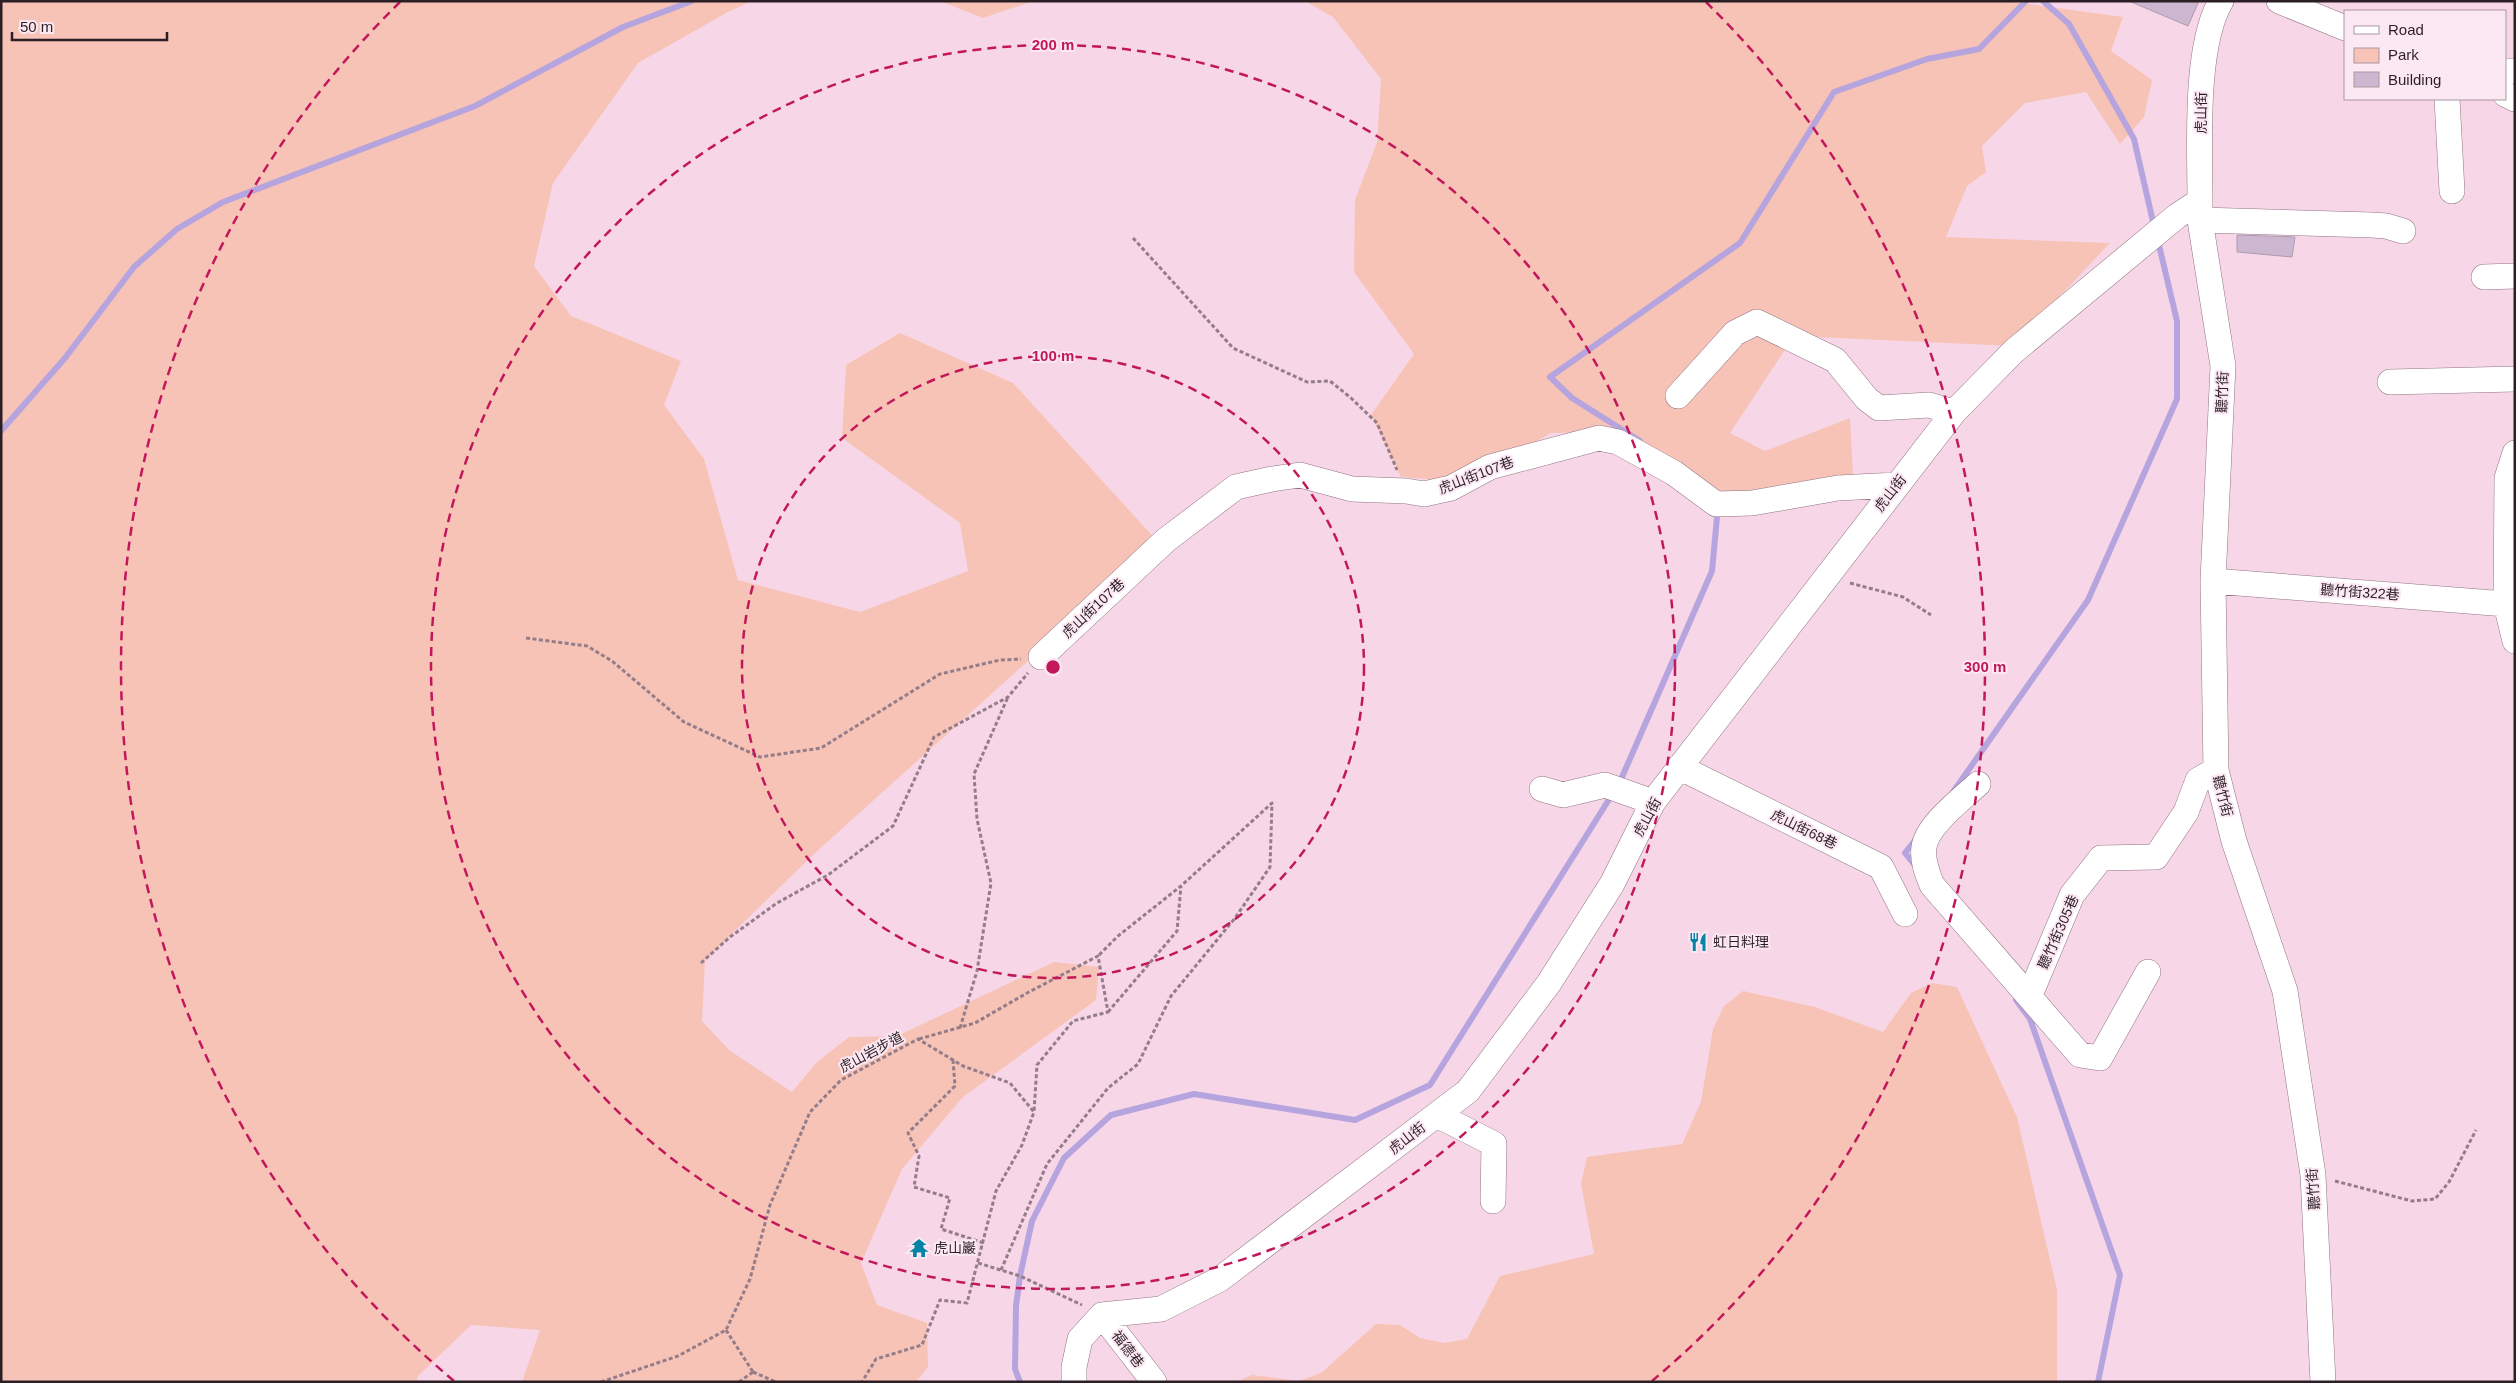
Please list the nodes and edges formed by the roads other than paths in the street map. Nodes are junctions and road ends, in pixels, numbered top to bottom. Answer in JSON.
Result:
{"nodes":[{"id":1,"x":2221,"y":1,"type":"edge"},
{"id":2,"x":2279,"y":1,"type":"edge"},
{"id":3,"x":2344,"y":28,"type":"edge"},
{"id":4,"x":2446,"y":100,"type":"edge"},
{"id":5,"x":2452,"y":191,"type":"dead end"},
{"id":6,"x":2192,"y":212,"type":"junction"},
{"id":7,"x":2403,"y":232,"type":"dead end"},
{"id":8,"x":2515,"y":276,"type":"edge"},
{"id":9,"x":2484,"y":277,"type":"dead end"},
{"id":10,"x":2515,"y":379,"type":"edge"},
{"id":11,"x":2390,"y":382,"type":"dead end"},
{"id":12,"x":1678,"y":396,"type":"dead end"},
{"id":13,"x":1954,"y":412,"type":"junction"},
{"id":14,"x":2515,"y":453,"type":"edge"},
{"id":15,"x":1897,"y":485,"type":"junction"},
{"id":16,"x":2214,"y":581,"type":"junction"},
{"id":17,"x":2506,"y":604,"type":"junction"},
{"id":18,"x":2515,"y":641,"type":"edge"},
{"id":19,"x":1041,"y":657,"type":"road end"},
{"id":20,"x":1679,"y":768,"type":"junction"},
{"id":21,"x":2216,"y":770,"type":"junction"},
{"id":22,"x":1978,"y":784,"type":"dead end"},
{"id":23,"x":1542,"y":789,"type":"dead end"},
{"id":24,"x":1653,"y":802,"type":"junction"},
{"id":25,"x":1905,"y":914,"type":"dead end"},
{"id":26,"x":2148,"y":972,"type":"dead end"},
{"id":27,"x":2030,"y":996,"type":"junction"},
{"id":28,"x":1437,"y":1115,"type":"junction"},
{"id":29,"x":1493,"y":1201,"type":"dead end"},
{"id":30,"x":1102,"y":1315,"type":"junction"},
{"id":31,"x":1074,"y":1382,"type":"edge"},
{"id":32,"x":1154,"y":1382,"type":"edge"},
{"id":33,"x":2323,"y":1382,"type":"edge"}],
"edges":[{"from":1,"to":6,"type":"street","name":"虎山街"},
{"from":2,"to":3,"type":"street"},
{"from":4,"to":5,"type":"street"},
{"from":6,"to":7,"type":"street"},
{"from":6,"to":13,"type":"street","name":"虎山街"},
{"from":6,"to":16,"type":"street","name":"聽竹街"},
{"from":8,"to":9,"type":"street"},
{"from":10,"to":11,"type":"street"},
{"from":12,"to":13,"type":"street"},
{"from":13,"to":15,"type":"street","name":"虎山街"},
{"from":14,"to":17,"type":"street"},
{"from":15,"to":19,"type":"street","name":"虎山街107巷"},
{"from":15,"to":20,"type":"street","name":"虎山街"},
{"from":16,"to":17,"type":"street","name":"聽竹街322巷"},
{"from":16,"to":21,"type":"street","name":"聽竹街"},
{"from":17,"to":18,"type":"street"},
{"from":20,"to":24,"type":"street","name":"虎山街"},
{"from":20,"to":25,"type":"street","name":"虎山街68巷"},
{"from":21,"to":27,"type":"street","name":"聽竹街305巷"},
{"from":21,"to":33,"type":"street","name":"聽竹街"},
{"from":22,"to":27,"type":"street"},
{"from":23,"to":24,"type":"street"},
{"from":24,"to":28,"type":"street","name":"虎山街"},
{"from":26,"to":27,"type":"street"},
{"from":28,"to":29,"type":"street"},
{"from":28,"to":30,"type":"street","name":"虎山街"},
{"from":30,"to":31,"type":"street"},
{"from":30,"to":32,"type":"street","name":"福德巷"}]}
